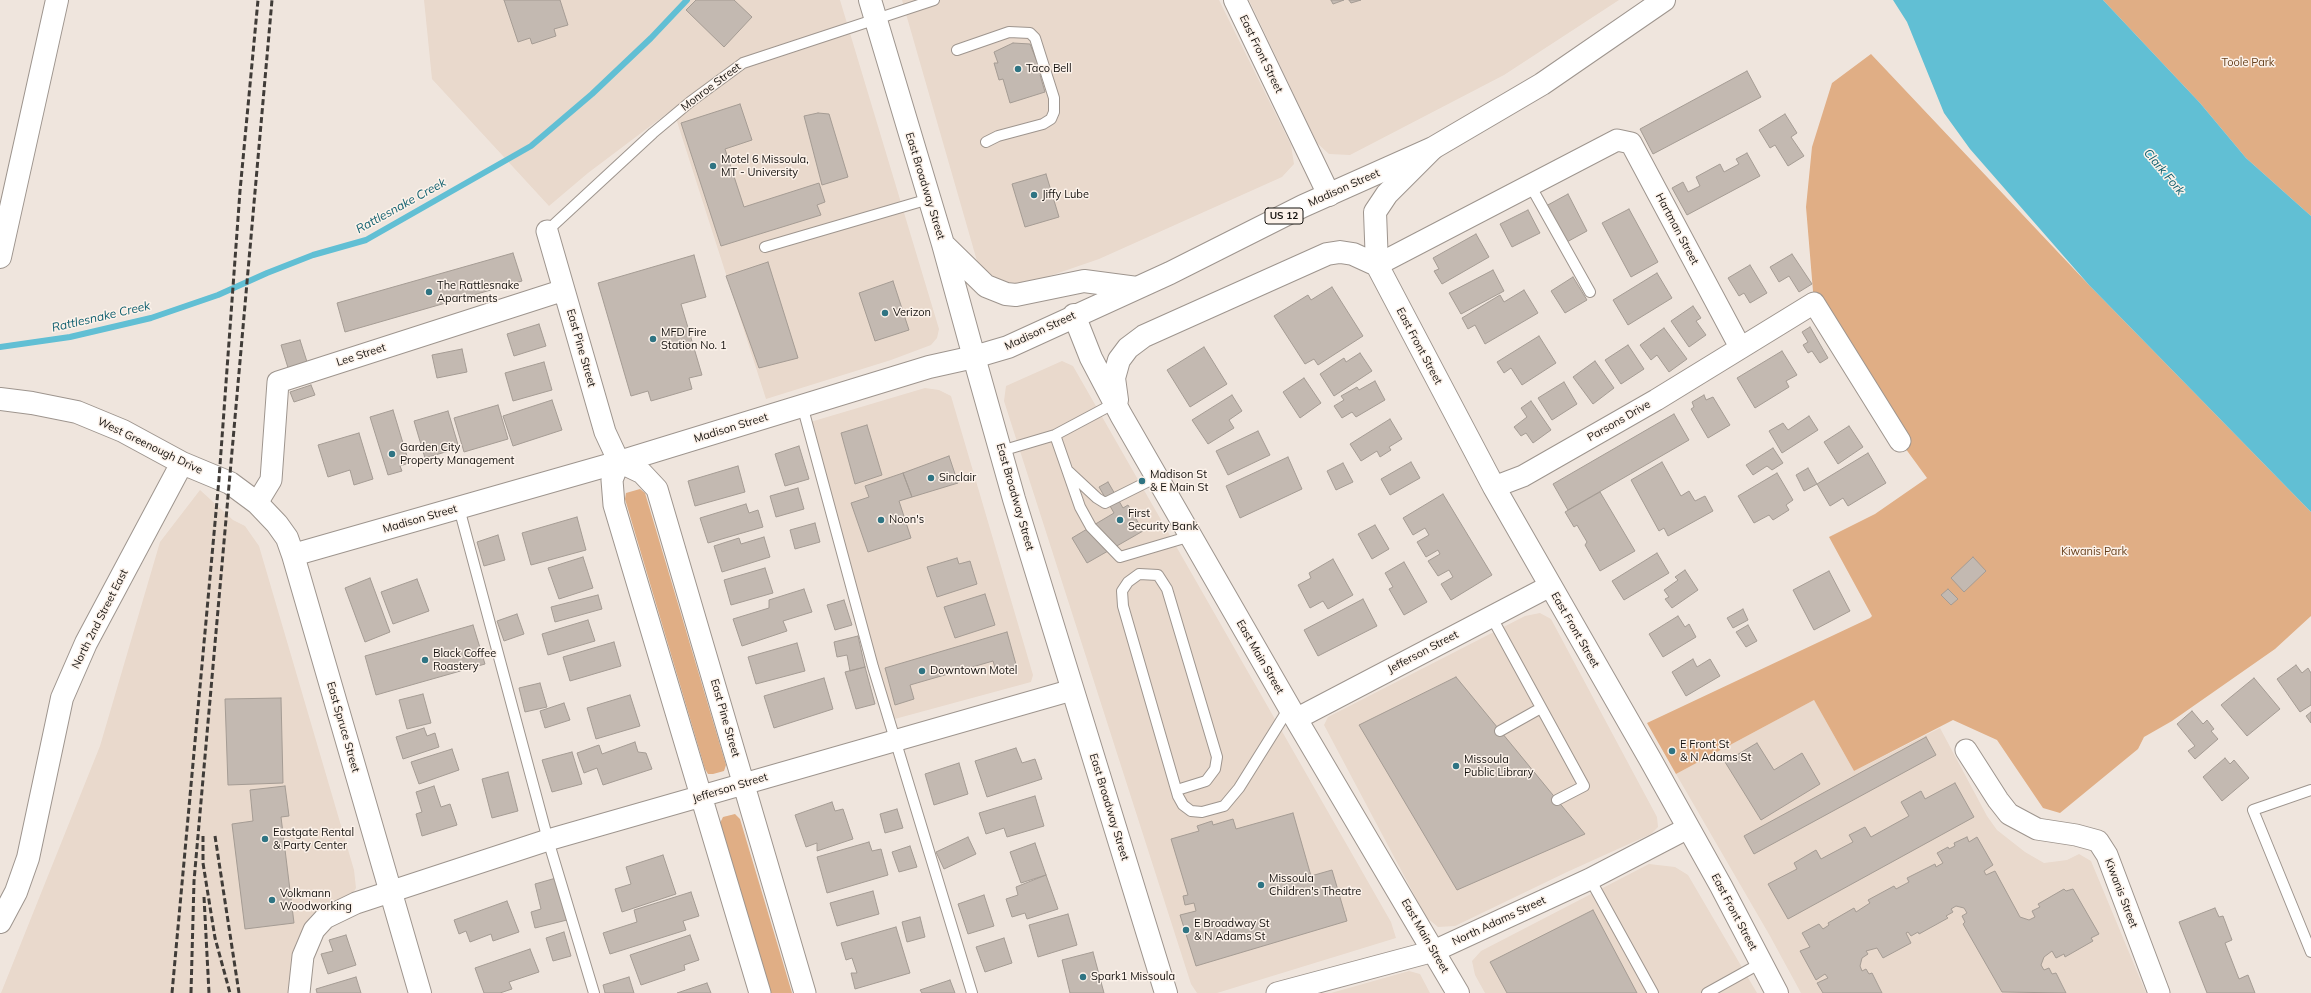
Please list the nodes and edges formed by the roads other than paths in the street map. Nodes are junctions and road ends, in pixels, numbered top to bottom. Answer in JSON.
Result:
{"nodes":[{"id":1,"x":57,"y":0,"type":"edge"},
{"id":2,"x":934,"y":0,"type":"edge"},
{"id":3,"x":1235,"y":0,"type":"edge"},
{"id":4,"x":1664,"y":0,"type":"edge"},
{"id":5,"x":873,"y":10,"type":"edge"},
{"id":6,"x":957,"y":50,"type":"dead end"},
{"id":7,"x":986,"y":142,"type":"dead end"},
{"id":8,"x":1433,"y":148,"type":"junction"},
{"id":9,"x":1530,"y":185,"type":"junction"},
{"id":10,"x":1329,"y":195,"type":"junction"},
{"id":11,"x":930,"y":199,"type":"junction"},
{"id":12,"x":547,"y":231,"type":"joint"},
{"id":13,"x":943,"y":244,"type":"junction"},
{"id":14,"x":765,"y":247,"type":"dead end"},
{"id":15,"x":1,"y":254,"type":"edge"},
{"id":16,"x":1377,"y":265,"type":"junction"},
{"id":17,"x":1137,"y":288,"type":"junction"},
{"id":18,"x":564,"y":290,"type":"junction"},
{"id":19,"x":1590,"y":292,"type":"dead end"},
{"id":20,"x":1074,"y":315,"type":"junction"},
{"id":21,"x":1740,"y":347,"type":"junction"},
{"id":22,"x":974,"y":357,"type":"junction"},
{"id":23,"x":0,"y":399,"type":"edge"},
{"id":24,"x":802,"y":405,"type":"junction"},
{"id":25,"x":1118,"y":409,"type":"junction"},
{"id":26,"x":1055,"y":435,"type":"junction"},
{"id":27,"x":1900,"y":441,"type":"dead end"},
{"id":28,"x":1001,"y":451,"type":"junction"},
{"id":29,"x":619,"y":462,"type":"junction"},
{"id":30,"x":182,"y":463,"type":"junction"},
{"id":31,"x":1066,"y":470,"type":"junction"},
{"id":32,"x":1157,"y":477,"type":"junction"},
{"id":33,"x":230,"y":483,"type":"joint"},
{"id":34,"x":1494,"y":488,"type":"junction"},
{"id":35,"x":257,"y":503,"type":"junction"},
{"id":36,"x":459,"y":508,"type":"junction"},
{"id":37,"x":1191,"y":536,"type":"junction"},
{"id":38,"x":293,"y":555,"type":"junction"},
{"id":39,"x":1550,"y":586,"type":"junction"},
{"id":40,"x":1491,"y":616,"type":"junction"},
{"id":41,"x":1072,"y":690,"type":"junction"},
{"id":42,"x":1541,"y":708,"type":"junction"},
{"id":43,"x":1293,"y":713,"type":"junction"},
{"id":44,"x":1500,"y":731,"type":"dead end"},
{"id":45,"x":896,"y":742,"type":"junction"},
{"id":46,"x":1966,"y":750,"type":"dead end"},
{"id":47,"x":744,"y":784,"type":"junction"},
{"id":48,"x":1177,"y":790,"type":"junction"},
{"id":49,"x":2311,"y":790,"type":"edge"},
{"id":50,"x":701,"y":797,"type":"junction"},
{"id":51,"x":1557,"y":800,"type":"dead end"},
{"id":52,"x":1688,"y":828,"type":"junction"},
{"id":53,"x":548,"y":840,"type":"junction"},
{"id":54,"x":1590,"y":879,"type":"junction"},
{"id":55,"x":390,"y":891,"type":"junction"},
{"id":56,"x":0,"y":922,"type":"edge"},
{"id":57,"x":1434,"y":951,"type":"junction"},
{"id":58,"x":2311,"y":952,"type":"edge"},
{"id":59,"x":1761,"y":963,"type":"junction"},
{"id":60,"x":1315,"y":988,"type":"edge"},
{"id":61,"x":300,"y":993,"type":"edge"},
{"id":62,"x":420,"y":993,"type":"edge"},
{"id":63,"x":594,"y":993,"type":"edge"},
{"id":64,"x":760,"y":993,"type":"edge"},
{"id":65,"x":805,"y":993,"type":"edge"},
{"id":66,"x":972,"y":993,"type":"edge"},
{"id":67,"x":1166,"y":993,"type":"edge"},
{"id":68,"x":1277,"y":993,"type":"edge"},
{"id":69,"x":1458,"y":993,"type":"edge"},
{"id":70,"x":1653,"y":993,"type":"edge"},
{"id":71,"x":1707,"y":993,"type":"edge"},
{"id":72,"x":1777,"y":993,"type":"edge"},
{"id":73,"x":2159,"y":993,"type":"edge"}],
"edges":[{"from":1,"to":15,"type":"main road"},
{"from":2,"to":5,"type":"lane","name":"Monroe Street"},
{"from":3,"to":10,"type":"main road","name":"East Front Street"},
{"from":4,"to":8,"type":"main road","name":"Madison Street","number":"US 12"},
{"from":5,"to":11,"type":"main road","name":"East Broadway Street"},
{"from":5,"to":12,"type":"lane","name":"Monroe Street"},
{"from":6,"to":7,"type":"lane"},
{"from":8,"to":10,"type":"main road","name":"Madison Street","number":"US 12"},
{"from":8,"to":16,"type":"main road"},
{"from":9,"to":16,"type":"street","name":"Hartman Street"},
{"from":9,"to":19,"type":"lane"},
{"from":9,"to":21,"type":"street","name":"Hartman Street"},
{"from":10,"to":17,"type":"main road","name":"Madison Street","number":"US 12"},
{"from":11,"to":13,"type":"main road","name":"East Broadway Street"},
{"from":11,"to":14,"type":"lane"},
{"from":12,"to":18,"type":"street","name":"East Pine Street"},
{"from":13,"to":17,"type":"main road"},
{"from":13,"to":22,"type":"main road","name":"East Broadway Street"},
{"from":16,"to":25,"type":"main road"},
{"from":16,"to":34,"type":"main road","name":"East Front Street"},
{"from":17,"to":20,"type":"main road","name":"Madison Street","number":"US 12"},
{"from":18,"to":29,"type":"street","name":"East Pine Street"},
{"from":18,"to":35,"type":"street","name":"Lee Street"},
{"from":20,"to":22,"type":"main road","name":"Madison Street","number":"US 12"},
{"from":20,"to":25,"type":"main road","name":"East Main Street"},
{"from":21,"to":27,"type":"street"},
{"from":21,"to":34,"type":"street","name":"Parsons Drive"},
{"from":22,"to":24,"type":"main road","name":"Madison Street"},
{"from":22,"to":28,"type":"main road","name":"East Broadway Street"},
{"from":23,"to":30,"type":"main road","name":"West Greenough Drive"},
{"from":24,"to":29,"type":"main road","name":"Madison Street"},
{"from":24,"to":45,"type":"lane"},
{"from":25,"to":26,"type":"lane"},
{"from":25,"to":32,"type":"main road","name":"East Main Street"},
{"from":26,"to":28,"type":"lane"},
{"from":26,"to":31,"type":"lane"},
{"from":28,"to":41,"type":"main road","name":"East Broadway Street"},
{"from":29,"to":36,"type":"main road","name":"Madison Street"},
{"from":29,"to":47,"type":"street","name":"East Pine Street"},
{"from":29,"to":50,"type":"street"},
{"from":30,"to":33,"type":"main road","name":"West Greenough Drive"},
{"from":30,"to":56,"type":"main road","name":"North 2nd Street East"},
{"from":31,"to":32,"type":"lane"},
{"from":31,"to":37,"type":"lane"},
{"from":32,"to":37,"type":"main road","name":"East Main Street"},
{"from":33,"to":35,"type":"main road","name":"East Spruce Street"},
{"from":34,"to":39,"type":"main road","name":"East Front Street"},
{"from":35,"to":38,"type":"main road","name":"East Spruce Street"},
{"from":36,"to":38,"type":"main road","name":"Madison Street"},
{"from":36,"to":53,"type":"lane"},
{"from":37,"to":43,"type":"main road","name":"East Main Street"},
{"from":38,"to":55,"type":"main road","name":"East Spruce Street"},
{"from":39,"to":40,"type":"street","name":"Jefferson Street"},
{"from":39,"to":52,"type":"main road","name":"East Front Street"},
{"from":40,"to":42,"type":"lane"},
{"from":40,"to":43,"type":"street","name":"Jefferson Street"},
{"from":41,"to":45,"type":"street","name":"Jefferson Street"},
{"from":41,"to":67,"type":"main road","name":"East Broadway Street"},
{"from":42,"to":44,"type":"lane"},
{"from":42,"to":51,"type":"lane"},
{"from":43,"to":48,"type":"lane"},
{"from":43,"to":57,"type":"main road","name":"East Main Street"},
{"from":45,"to":47,"type":"street","name":"Jefferson Street"},
{"from":45,"to":66,"type":"lane"},
{"from":46,"to":73,"type":"street","name":"Kiwanis Street"},
{"from":47,"to":50,"type":"street","name":"Jefferson Street"},
{"from":47,"to":65,"type":"street","name":"East Pine Street"},
{"from":48,"to":48,"type":"lane"},
{"from":49,"to":58,"type":"lane"},
{"from":50,"to":53,"type":"street","name":"Jefferson Street"},
{"from":50,"to":64,"type":"street"},
{"from":52,"to":54,"type":"street","name":"North Adams Street"},
{"from":52,"to":59,"type":"main road","name":"East Front Street"},
{"from":53,"to":55,"type":"street","name":"Jefferson Street"},
{"from":53,"to":63,"type":"lane"},
{"from":54,"to":57,"type":"street","name":"North Adams Street"},
{"from":54,"to":70,"type":"lane"},
{"from":55,"to":61,"type":"street","name":"Jefferson Street"},
{"from":55,"to":62,"type":"main road","name":"East Spruce Street"},
{"from":57,"to":60,"type":"street","name":"North Adams Street"},
{"from":57,"to":69,"type":"main road","name":"East Main Street"},
{"from":59,"to":71,"type":"lane"},
{"from":59,"to":72,"type":"main road","name":"East Front Street"},
{"from":60,"to":68,"type":"street","name":"North Adams Street"}]}
